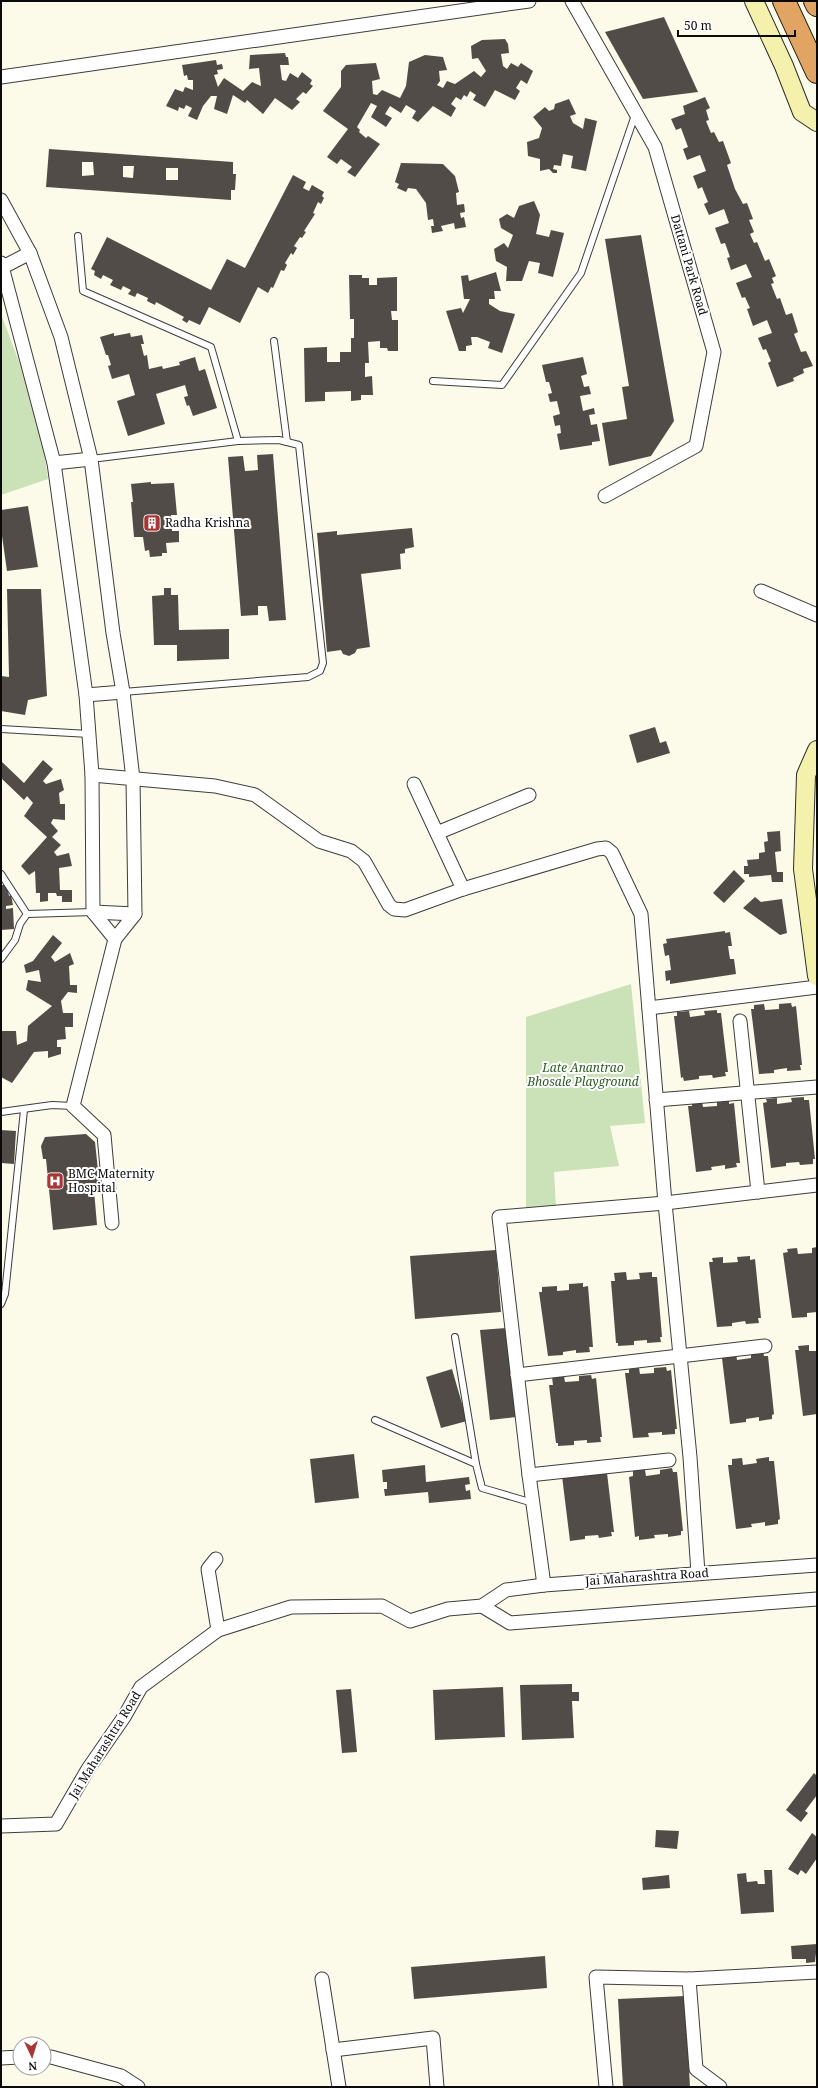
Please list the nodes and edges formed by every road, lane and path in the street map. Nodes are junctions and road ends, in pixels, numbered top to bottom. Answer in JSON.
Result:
{"nodes":[{"id":1,"x":529,"y":1,"type":"edge"},
{"id":2,"x":572,"y":1,"type":"edge"},
{"id":3,"x":754,"y":1,"type":"edge"},
{"id":4,"x":784,"y":1,"type":"edge"},
{"id":5,"x":815,"y":1,"type":"edge"},
{"id":6,"x":817,"y":5,"type":"edge"},
{"id":7,"x":817,"y":72,"type":"edge"},
{"id":8,"x":1,"y":77,"type":"edge"},
{"id":9,"x":635,"y":113,"type":"junction"},
{"id":10,"x":817,"y":122,"type":"edge"},
{"id":11,"x":1,"y":200,"type":"edge"},
{"id":12,"x":78,"y":236,"type":"dead end"},
{"id":13,"x":30,"y":253,"type":"junction"},
{"id":14,"x":2,"y":265,"type":"edge"},
{"id":15,"x":274,"y":341,"type":"dead end"},
{"id":16,"x":433,"y":381,"type":"dead end"},
{"id":17,"x":238,"y":441,"type":"junction"},
{"id":18,"x":287,"y":442,"type":"junction"},
{"id":19,"x":91,"y":459,"type":"junction"},
{"id":20,"x":54,"y":463,"type":"junction"},
{"id":21,"x":605,"y":496,"type":"dead end"},
{"id":22,"x":761,"y":591,"type":"dead end"},
{"id":23,"x":817,"y":615,"type":"edge"},
{"id":24,"x":123,"y":692,"type":"junction"},
{"id":25,"x":86,"y":695,"type":"junction"},
{"id":26,"x":1,"y":729,"type":"edge"},
{"id":27,"x":89,"y":734,"type":"junction"},
{"id":28,"x":817,"y":750,"type":"edge"},
{"id":29,"x":92,"y":775,"type":"junction"},
{"id":30,"x":133,"y":779,"type":"junction"},
{"id":31,"x":414,"y":784,"type":"dead end"},
{"id":32,"x":529,"y":795,"type":"dead end"},
{"id":33,"x":437,"y":833,"type":"junction"},
{"id":34,"x":1,"y":874,"type":"edge"},
{"id":35,"x":463,"y":889,"type":"junction"},
{"id":36,"x":93,"y":912,"type":"junction"},
{"id":37,"x":27,"y":914,"type":"junction"},
{"id":38,"x":135,"y":914,"type":"junction"},
{"id":39,"x":115,"y":939,"type":"junction"},
{"id":40,"x":1,"y":959,"type":"edge"},
{"id":41,"x":817,"y":976,"type":"edge"},
{"id":42,"x":817,"y":987,"type":"edge"},
{"id":43,"x":649,"y":1008,"type":"junction"},
{"id":44,"x":740,"y":1021,"type":"dead end"},
{"id":45,"x":817,"y":1087,"type":"edge"},
{"id":46,"x":747,"y":1092,"type":"junction"},
{"id":47,"x":656,"y":1100,"type":"junction"},
{"id":48,"x":73,"y":1106,"type":"junction"},
{"id":49,"x":24,"y":1110,"type":"junction"},
{"id":50,"x":1,"y":1112,"type":"edge"},
{"id":51,"x":817,"y":1185,"type":"edge"},
{"id":52,"x":758,"y":1192,"type":"junction"},
{"id":53,"x":665,"y":1203,"type":"junction"},
{"id":54,"x":112,"y":1223,"type":"dead end"},
{"id":55,"x":1,"y":1304,"type":"edge"},
{"id":56,"x":455,"y":1337,"type":"dead end"},
{"id":57,"x":765,"y":1346,"type":"dead end"},
{"id":58,"x":680,"y":1355,"type":"junction"},
{"id":59,"x":517,"y":1375,"type":"junction"},
{"id":60,"x":374,"y":1420,"type":"dead end"},
{"id":61,"x":669,"y":1460,"type":"dead end"},
{"id":62,"x":476,"y":1464,"type":"junction"},
{"id":63,"x":529,"y":1475,"type":"junction"},
{"id":64,"x":533,"y":1503,"type":"junction"},
{"id":65,"x":216,"y":1559,"type":"dead end"},
{"id":66,"x":817,"y":1565,"type":"edge"},
{"id":67,"x":698,"y":1573,"type":"junction"},
{"id":68,"x":544,"y":1585,"type":"junction"},
{"id":69,"x":817,"y":1599,"type":"edge"},
{"id":70,"x":482,"y":1606,"type":"junction"},
{"id":71,"x":218,"y":1630,"type":"junction"},
{"id":72,"x":1,"y":1826,"type":"edge"},
{"id":73,"x":817,"y":1972,"type":"edge"},
{"id":74,"x":322,"y":1979,"type":"dead end"},
{"id":75,"x":689,"y":1979,"type":"junction"},
{"id":76,"x":333,"y":2050,"type":"junction"},
{"id":77,"x":12,"y":2057,"type":"edge"},
{"id":78,"x":52,"y":2057,"type":"edge"},
{"id":79,"x":1,"y":2058,"type":"edge"},
{"id":80,"x":138,"y":2087,"type":"edge"},
{"id":81,"x":338,"y":2087,"type":"edge"},
{"id":82,"x":437,"y":2087,"type":"edge"},
{"id":83,"x":606,"y":2087,"type":"edge"},
{"id":84,"x":720,"y":2087,"type":"edge"}],
"edges":[{"from":1,"to":8,"type":"street"},
{"from":2,"to":9,"type":"street","name":"Dattani Park Road"},
{"from":3,"to":10,"type":"street"},
{"from":4,"to":7,"type":"highway"},
{"from":5,"to":6,"type":"highway"},
{"from":9,"to":16,"type":"lane"},
{"from":9,"to":21,"type":"street","name":"Dattani Park Road"},
{"from":11,"to":13,"type":"street"},
{"from":12,"to":17,"type":"lane"},
{"from":13,"to":14,"type":"street"},
{"from":13,"to":19,"type":"street"},
{"from":14,"to":20,"type":"street"},
{"from":15,"to":18,"type":"lane"},
{"from":17,"to":18,"type":"lane"},
{"from":17,"to":19,"type":"lane"},
{"from":18,"to":24,"type":"lane"},
{"from":19,"to":20,"type":"street"},
{"from":19,"to":24,"type":"street"},
{"from":20,"to":25,"type":"street"},
{"from":22,"to":23,"type":"street"},
{"from":24,"to":25,"type":"street"},
{"from":24,"to":30,"type":"street"},
{"from":25,"to":27,"type":"street"},
{"from":26,"to":27,"type":"lane"},
{"from":27,"to":29,"type":"street"},
{"from":28,"to":41,"type":"street"},
{"from":29,"to":30,"type":"street"},
{"from":29,"to":36,"type":"street"},
{"from":30,"to":35,"type":"street"},
{"from":30,"to":38,"type":"street"},
{"from":31,"to":33,"type":"street"},
{"from":32,"to":33,"type":"street"},
{"from":33,"to":35,"type":"street"},
{"from":34,"to":37,"type":"lane"},
{"from":35,"to":43,"type":"street"},
{"from":36,"to":37,"type":"lane"},
{"from":36,"to":38,"type":"street"},
{"from":36,"to":39,"type":"street"},
{"from":37,"to":40,"type":"lane"},
{"from":38,"to":39,"type":"street"},
{"from":39,"to":48,"type":"street"},
{"from":42,"to":43,"type":"street"},
{"from":43,"to":47,"type":"street"},
{"from":44,"to":46,"type":"street"},
{"from":45,"to":46,"type":"street"},
{"from":46,"to":47,"type":"street"},
{"from":46,"to":52,"type":"street"},
{"from":47,"to":53,"type":"street"},
{"from":48,"to":49,"type":"lane"},
{"from":48,"to":54,"type":"street"},
{"from":49,"to":50,"type":"lane"},
{"from":49,"to":55,"type":"lane"},
{"from":51,"to":52,"type":"street"},
{"from":52,"to":53,"type":"street"},
{"from":53,"to":58,"type":"street"},
{"from":53,"to":59,"type":"street"},
{"from":56,"to":62,"type":"lane"},
{"from":57,"to":58,"type":"street"},
{"from":58,"to":59,"type":"street"},
{"from":58,"to":67,"type":"street"},
{"from":59,"to":63,"type":"street"},
{"from":60,"to":62,"type":"lane"},
{"from":61,"to":63,"type":"street"},
{"from":62,"to":64,"type":"lane"},
{"from":63,"to":64,"type":"street"},
{"from":64,"to":68,"type":"street"},
{"from":65,"to":71,"type":"street"},
{"from":66,"to":67,"type":"street","name":"Jai Maharashtra Road"},
{"from":67,"to":68,"type":"street","name":"Jai Maharashtra Road"},
{"from":68,"to":70,"type":"street","name":"Jai Maharashtra Road"},
{"from":69,"to":70,"type":"street"},
{"from":70,"to":71,"type":"street","name":"Jai Maharashtra Road"},
{"from":71,"to":72,"type":"street","name":"Jai Maharashtra Road"},
{"from":73,"to":75,"type":"street"},
{"from":74,"to":76,"type":"street"},
{"from":75,"to":83,"type":"street"},
{"from":75,"to":84,"type":"street"},
{"from":76,"to":81,"type":"street"},
{"from":76,"to":82,"type":"street"},
{"from":77,"to":79,"type":"street"},
{"from":78,"to":80,"type":"street"}]}
